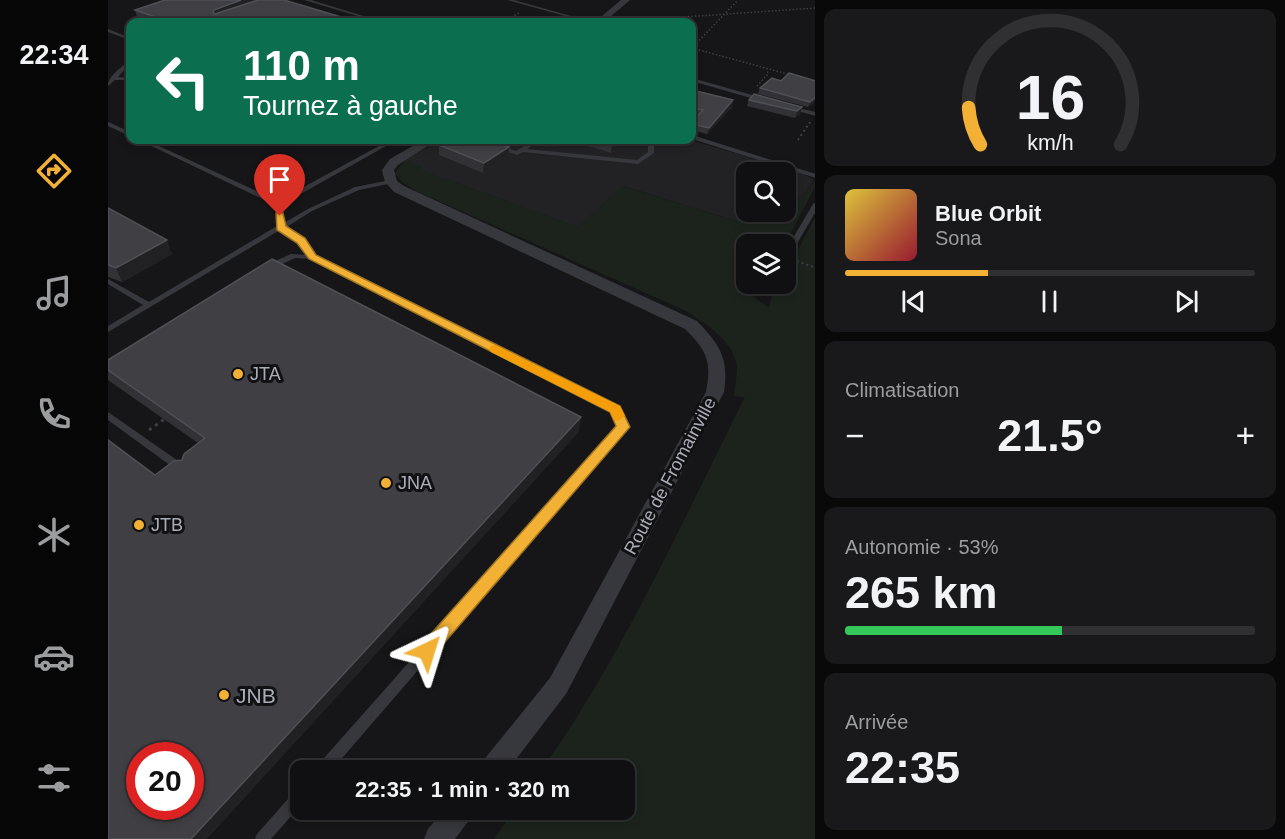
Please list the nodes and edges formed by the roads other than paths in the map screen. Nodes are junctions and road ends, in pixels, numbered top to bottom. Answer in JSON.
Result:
{"nodes":[{"id":1,"x":306,"y":0,"type":"edge"},
{"id":2,"x":509,"y":0,"type":"edge"},
{"id":3,"x":626,"y":0,"type":"edge"},
{"id":4,"x":367,"y":18,"type":"edge"},
{"id":5,"x":575,"y":18,"type":"edge"},
{"id":6,"x":604,"y":18,"type":"edge"},
{"id":7,"x":108,"y":30,"type":"edge"},
{"id":8,"x":126,"y":37,"type":"edge"},
{"id":9,"x":126,"y":66,"type":"edge"},
{"id":10,"x":113,"y":78,"type":"junction"},
{"id":11,"x":126,"y":79,"type":"edge"},
{"id":12,"x":696,"y":81,"type":"edge"},
{"id":13,"x":108,"y":84,"type":"edge"},
{"id":14,"x":771,"y":102,"type":"edge"},
{"id":15,"x":782,"y":105,"type":"edge"},
{"id":16,"x":815,"y":114,"type":"edge"},
{"id":17,"x":108,"y":124,"type":"edge"},
{"id":18,"x":126,"y":132,"type":"edge"},
{"id":19,"x":696,"y":138,"type":"edge"},
{"id":20,"x":150,"y":144,"type":"edge"},
{"id":21,"x":386,"y":144,"type":"edge"},
{"id":22,"x":424,"y":144,"type":"edge"},
{"id":23,"x":500,"y":144,"type":"edge"},
{"id":24,"x":531,"y":144,"type":"edge"},
{"id":25,"x":651,"y":144,"type":"edge"},
{"id":26,"x":521,"y":150,"type":"junction"},
{"id":27,"x":815,"y":176,"type":"edge"},
{"id":28,"x":391,"y":182,"type":"junction"},
{"id":29,"x":278,"y":204,"type":"junction"},
{"id":30,"x":815,"y":206,"type":"edge"},
{"id":31,"x":281,"y":228,"type":"junction"},
{"id":32,"x":796,"y":239,"type":"edge"},
{"id":33,"x":313,"y":257,"type":"junction"},
{"id":34,"x":257,"y":274,"type":"edge"},
{"id":35,"x":108,"y":281,"type":"edge"},
{"id":36,"x":149,"y":305,"type":"junction"},
{"id":37,"x":108,"y":329,"type":"edge"},
{"id":38,"x":108,"y":415,"type":"edge"},
{"id":39,"x":183,"y":470,"type":"edge"},
{"id":40,"x":332,"y":760,"type":"edge"},
{"id":41,"x":500,"y":760,"type":"edge"},
{"id":42,"x":290,"y":807,"type":"edge"},
{"id":43,"x":453,"y":820,"type":"edge"},
{"id":44,"x":262,"y":839,"type":"edge"},
{"id":45,"x":438,"y":839,"type":"edge"}],
"edges":[{"from":1,"to":4,"type":"lane"},
{"from":2,"to":5,"type":"lane"},
{"from":3,"to":6,"type":"street"},
{"from":7,"to":8,"type":"lane"},
{"from":9,"to":10,"type":"lane"},
{"from":10,"to":11,"type":"lane"},
{"from":10,"to":13,"type":"lane"},
{"from":12,"to":14,"type":"lane"},
{"from":15,"to":16,"type":"lane"},
{"from":17,"to":18,"type":"lane"},
{"from":19,"to":27,"type":"lane"},
{"from":20,"to":29,"type":"lane"},
{"from":21,"to":29,"type":"lane"},
{"from":22,"to":28,"type":"street"},
{"from":23,"to":26,"type":"lane"},
{"from":24,"to":26,"type":"lane"},
{"from":25,"to":26,"type":"lane"},
{"from":28,"to":31,"type":"lane"},
{"from":28,"to":41,"type":"street","name":"Route de Fromainville"},
{"from":29,"to":31,"type":"lane"},
{"from":30,"to":32,"type":"lane"},
{"from":31,"to":33,"type":"lane"},
{"from":31,"to":36,"type":"lane"},
{"from":33,"to":34,"type":"lane"},
{"from":33,"to":40,"type":"lane"},
{"from":35,"to":36,"type":"lane"},
{"from":36,"to":37,"type":"lane"},
{"from":38,"to":39,"type":"lane"},
{"from":42,"to":44,"type":"lane"},
{"from":43,"to":45,"type":"street"}]}
